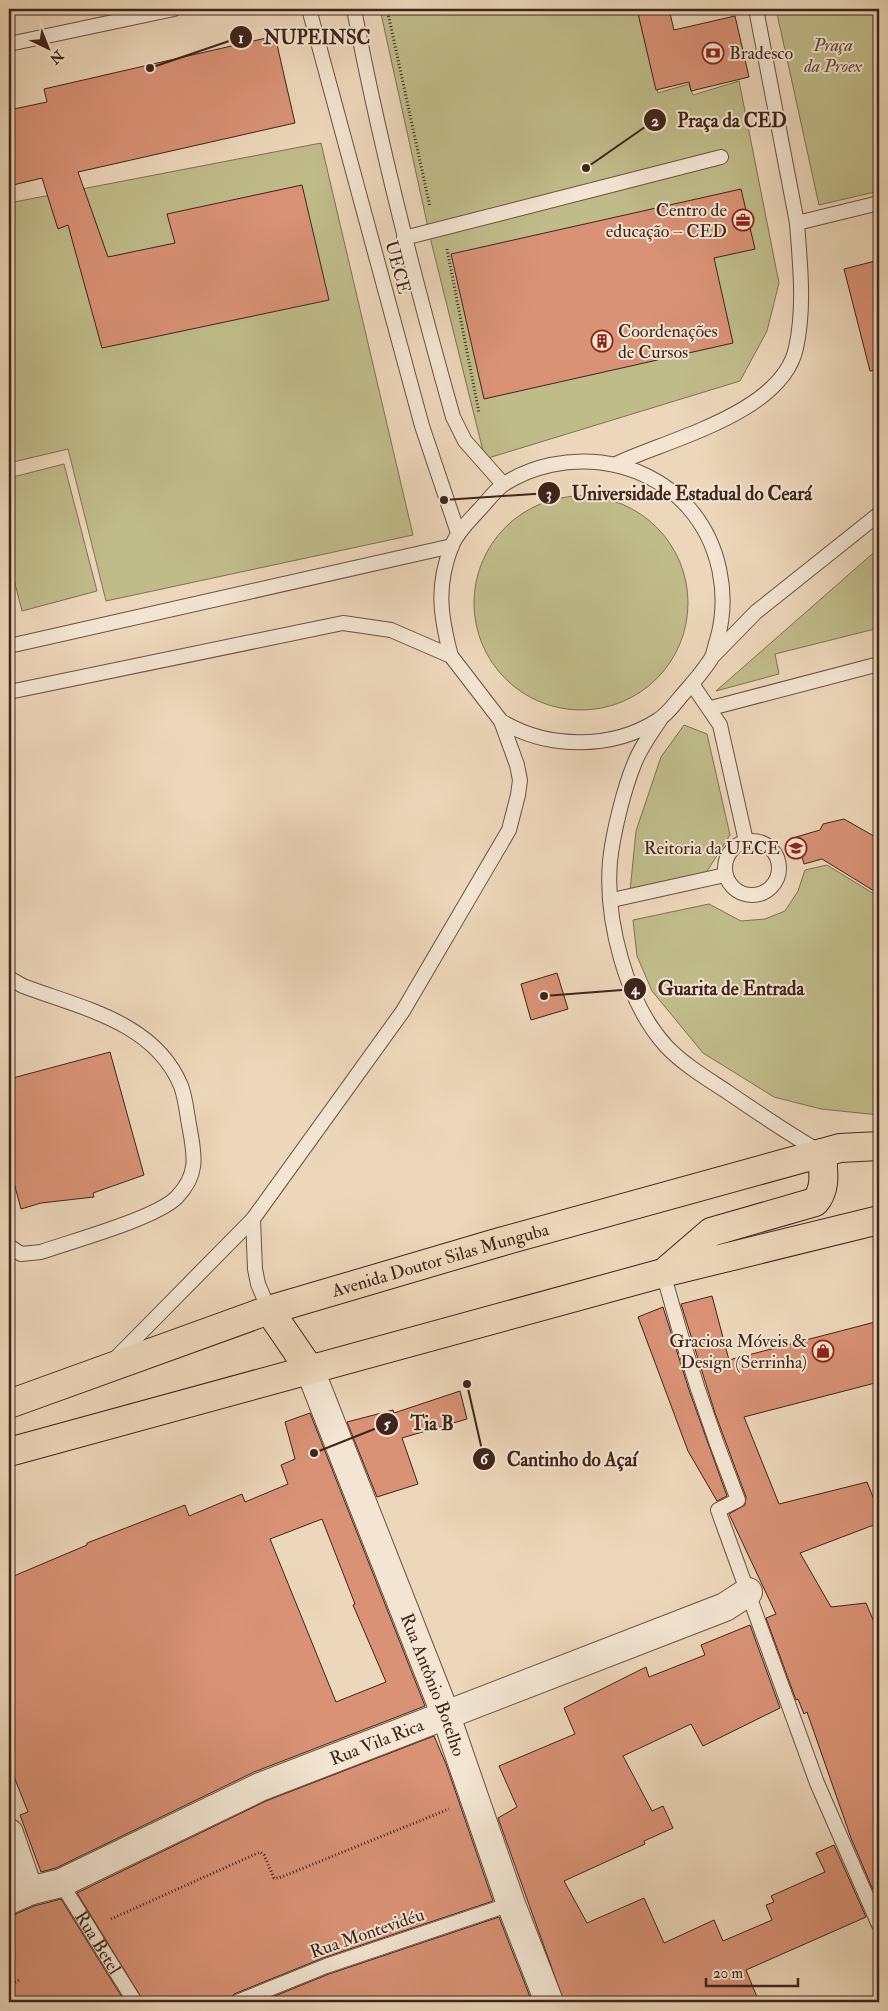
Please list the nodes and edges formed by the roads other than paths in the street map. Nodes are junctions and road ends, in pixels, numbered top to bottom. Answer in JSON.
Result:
{"nodes":[{"id":1,"x":174,"y":9,"type":"edge"},
{"id":2,"x":309,"y":9,"type":"edge"},
{"id":3,"x":354,"y":9,"type":"edge"},
{"id":4,"x":756,"y":9,"type":"edge"},
{"id":5,"x":9,"y":44,"type":"edge"},
{"id":6,"x":721,"y":157,"type":"dead end"},
{"id":7,"x":879,"y":203,"type":"edge"},
{"id":8,"x":797,"y":223,"type":"junction"},
{"id":9,"x":404,"y":238,"type":"junction"},
{"id":10,"x":616,"y":464,"type":"junction"},
{"id":11,"x":503,"y":484,"type":"junction"},
{"id":12,"x":879,"y":514,"type":"edge"},
{"id":13,"x":458,"y":533,"type":"junction"},
{"id":14,"x":452,"y":546,"type":"junction"},
{"id":15,"x":9,"y":646,"type":"edge"},
{"id":16,"x":451,"y":656,"type":"junction"},
{"id":17,"x":712,"y":658,"type":"junction"},
{"id":18,"x":879,"y":664,"type":"edge"},
{"id":19,"x":692,"y":684,"type":"junction"},
{"id":20,"x":9,"y":692,"type":"edge"},
{"id":21,"x":711,"y":708,"type":"junction"},
{"id":22,"x":660,"y":720,"type":"junction"},
{"id":23,"x":501,"y":721,"type":"junction"},
{"id":24,"x":746,"y":841,"type":"junction"},
{"id":25,"x":725,"y":876,"type":"junction"},
{"id":26,"x":612,"y":900,"type":"junction"},
{"id":27,"x":9,"y":978,"type":"edge"},
{"id":28,"x":879,"y":1146,"type":"edge"},
{"id":29,"x":822,"y":1153,"type":"junction"},
{"id":30,"x":253,"y":1219,"type":"junction"},
{"id":31,"x":879,"y":1220,"type":"edge"},
{"id":32,"x":9,"y":1246,"type":"edge"},
{"id":33,"x":663,"y":1273,"type":"junction"},
{"id":34,"x":269,"y":1310,"type":"junction"},
{"id":35,"x":310,"y":1370,"type":"junction"},
{"id":36,"x":103,"y":1371,"type":"junction"},
{"id":37,"x":9,"y":1404,"type":"edge"},
{"id":38,"x":9,"y":1452,"type":"edge"},
{"id":39,"x":748,"y":1592,"type":"junction"},
{"id":40,"x":446,"y":1716,"type":"junction"},
{"id":41,"x":9,"y":1833,"type":"edge"},
{"id":42,"x":60,"y":1883,"type":"junction"},
{"id":43,"x":19,"y":1896,"type":"edge"},
{"id":44,"x":511,"y":1904,"type":"junction"},
{"id":45,"x":879,"y":1925,"type":"edge"},
{"id":46,"x":135,"y":2002,"type":"edge"},
{"id":47,"x":237,"y":2002,"type":"edge"},
{"id":48,"x":549,"y":2002,"type":"edge"}],
"edges":[{"from":1,"to":5,"type":"lane"},
{"from":2,"to":13,"type":"lane","name":"UECE"},
{"from":3,"to":9,"type":"lane"},
{"from":4,"to":8,"type":"lane"},
{"from":6,"to":9,"type":"lane"},
{"from":7,"to":8,"type":"lane"},
{"from":8,"to":10,"type":"lane"},
{"from":9,"to":11,"type":"lane"},
{"from":10,"to":11,"type":"lane"},
{"from":10,"to":17,"type":"lane"},
{"from":11,"to":13,"type":"lane"},
{"from":12,"to":17,"type":"lane"},
{"from":13,"to":14,"type":"lane"},
{"from":14,"to":15,"type":"lane"},
{"from":14,"to":16,"type":"lane"},
{"from":16,"to":20,"type":"lane"},
{"from":16,"to":23,"type":"lane"},
{"from":17,"to":19,"type":"lane"},
{"from":18,"to":21,"type":"lane"},
{"from":19,"to":21,"type":"lane"},
{"from":19,"to":22,"type":"lane"},
{"from":21,"to":24,"type":"lane"},
{"from":22,"to":23,"type":"lane"},
{"from":22,"to":26,"type":"lane"},
{"from":23,"to":30,"type":"lane"},
{"from":24,"to":25,"type":"lane"},
{"from":24,"to":25,"type":"lane"},
{"from":25,"to":26,"type":"lane"},
{"from":26,"to":29,"type":"lane"},
{"from":27,"to":32,"type":"lane"},
{"from":28,"to":29,"type":"main road","name":"Avenida Doutor Silas Munguba"},
{"from":29,"to":33,"type":"main road"},
{"from":29,"to":34,"type":"main road","name":"Avenida Doutor Silas Munguba"},
{"from":30,"to":34,"type":"lane"},
{"from":30,"to":36,"type":"lane"},
{"from":31,"to":33,"type":"main road"},
{"from":33,"to":35,"type":"main road"},
{"from":33,"to":39,"type":"lane"},
{"from":34,"to":35,"type":"main road"},
{"from":34,"to":36,"type":"main road","name":"Avenida Doutor Silas Munguba"},
{"from":35,"to":38,"type":"main road"},
{"from":35,"to":40,"type":"street","name":"Rua Antônio Botelho"},
{"from":36,"to":37,"type":"main road","name":"Avenida Doutor Silas Munguba"},
{"from":39,"to":40,"type":"street","name":"Rua Vila Rica"},
{"from":39,"to":45,"type":"lane"},
{"from":40,"to":42,"type":"street","name":"Rua Vila Rica"},
{"from":40,"to":44,"type":"street","name":"Rua Antônio Botelho"},
{"from":41,"to":43,"type":"street"},
{"from":42,"to":43,"type":"street","name":"Rua Vila Rica"},
{"from":42,"to":46,"type":"lane","name":"Rua Betel"},
{"from":44,"to":47,"type":"lane","name":"Rua Montevidéu"},
{"from":44,"to":48,"type":"street","name":"Rua Antônio Botelho"}]}
